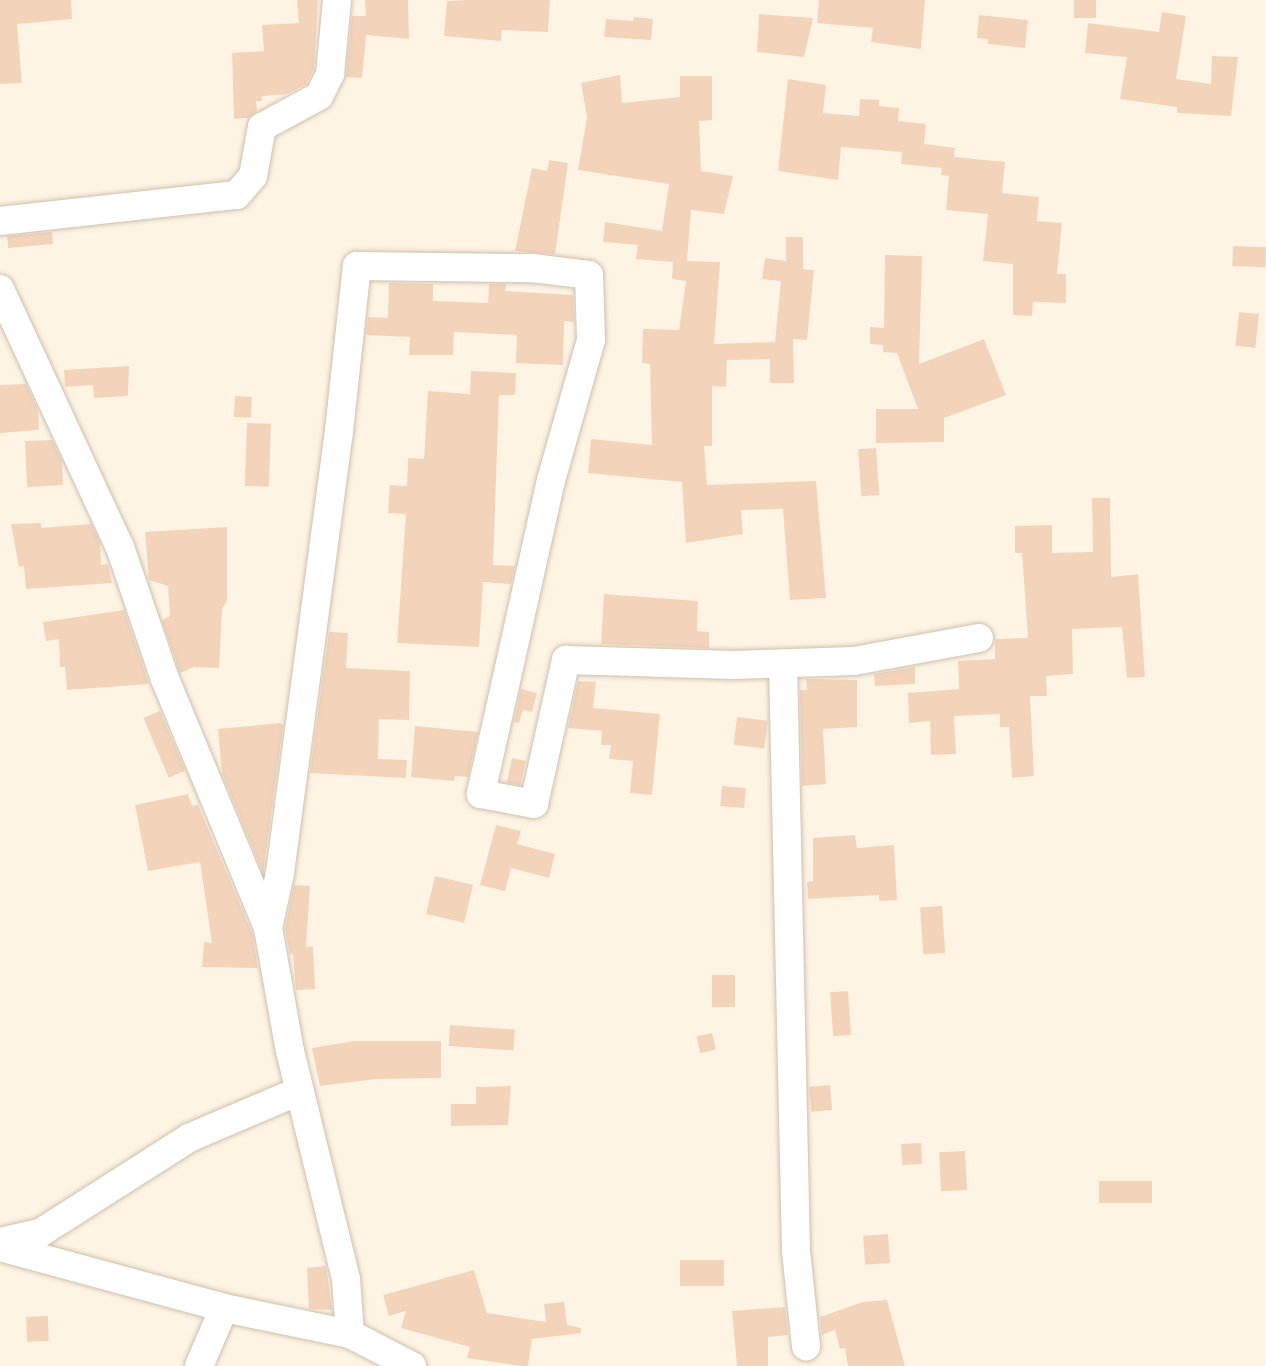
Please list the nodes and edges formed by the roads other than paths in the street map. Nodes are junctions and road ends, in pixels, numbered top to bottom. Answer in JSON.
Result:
{"nodes":[{"id":1,"x":337,"y":0,"type":"edge"},
{"id":2,"x":0,"y":221,"type":"edge"},
{"id":3,"x":0,"y":289,"type":"edge"},
{"id":4,"x":979,"y":638,"type":"dead end"},
{"id":5,"x":783,"y":664,"type":"junction"},
{"id":6,"x":268,"y":928,"type":"junction"},
{"id":7,"x":299,"y":1091,"type":"junction"},
{"id":8,"x":0,"y":1245,"type":"edge"},
{"id":9,"x":224,"y":1308,"type":"junction"},
{"id":10,"x":350,"y":1334,"type":"junction"},
{"id":11,"x":806,"y":1346,"type":"dead end"},
{"id":12,"x":199,"y":1366,"type":"edge"},
{"id":13,"x":412,"y":1366,"type":"edge"}],
"edges":[{"from":1,"to":2,"type":"street"},
{"from":3,"to":6,"type":"street"},
{"from":4,"to":5,"type":"street"},
{"from":5,"to":6,"type":"street"},
{"from":5,"to":11,"type":"street"},
{"from":6,"to":7,"type":"street"},
{"from":7,"to":8,"type":"street"},
{"from":7,"to":10,"type":"street"},
{"from":8,"to":9,"type":"street"},
{"from":9,"to":10,"type":"street"},
{"from":9,"to":12,"type":"street"},
{"from":10,"to":13,"type":"street"}]}
